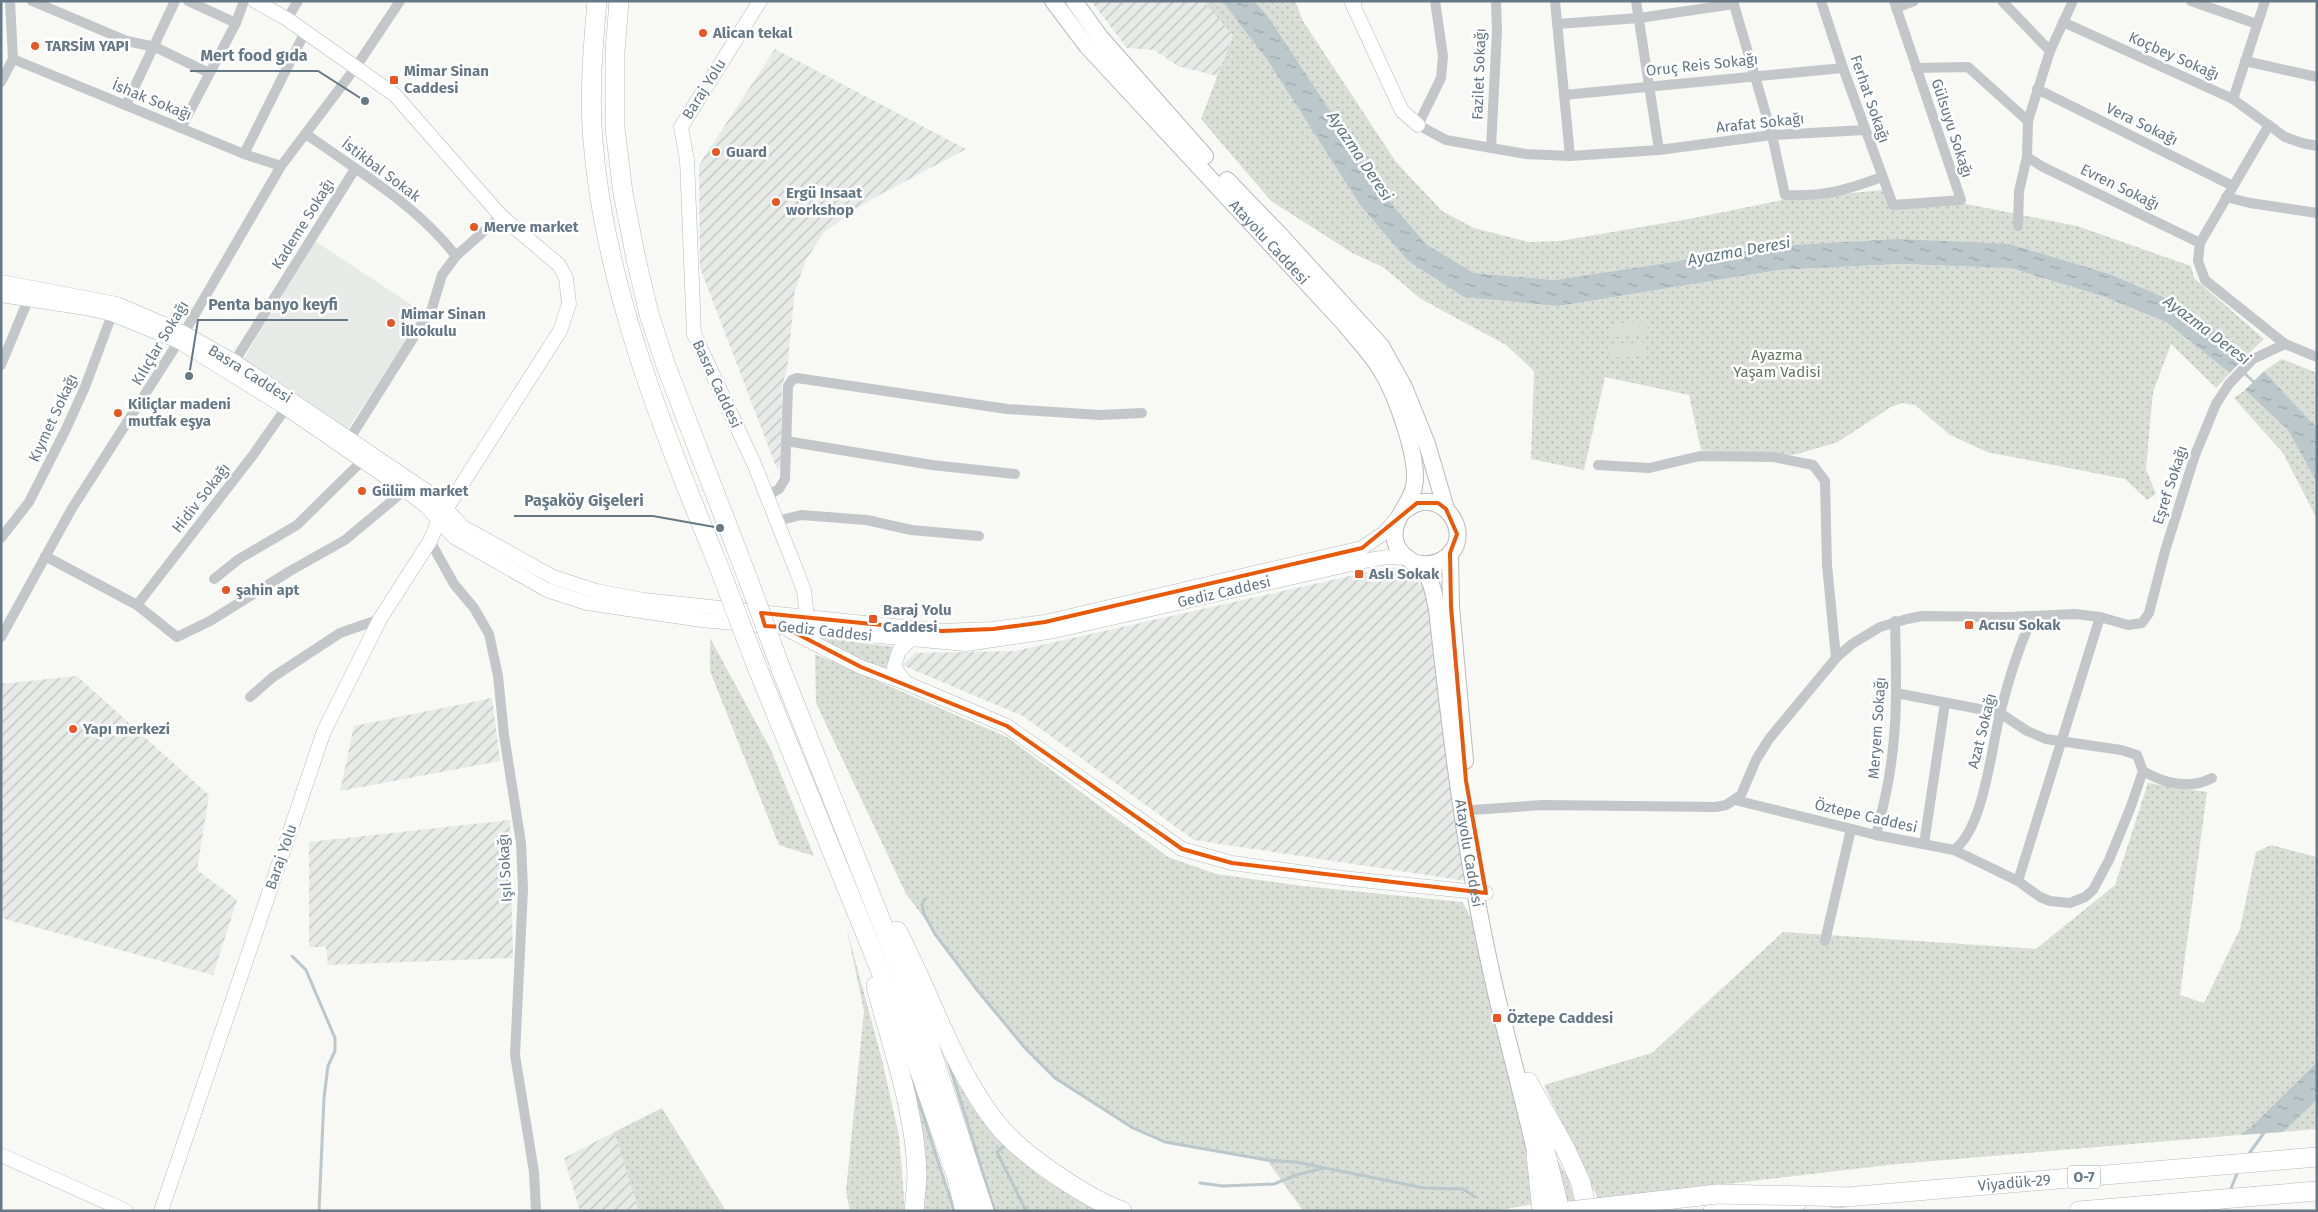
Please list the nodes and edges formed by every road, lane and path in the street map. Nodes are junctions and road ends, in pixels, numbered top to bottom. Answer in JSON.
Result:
{"nodes":[{"id":1,"x":10,"y":1,"type":"edge"},
{"id":2,"x":32,"y":1,"type":"edge"},
{"id":3,"x":175,"y":1,"type":"edge"},
{"id":4,"x":188,"y":1,"type":"edge"},
{"id":5,"x":244,"y":1,"type":"edge"},
{"id":6,"x":255,"y":1,"type":"edge"},
{"id":7,"x":298,"y":1,"type":"edge"},
{"id":8,"x":400,"y":1,"type":"edge"},
{"id":9,"x":596,"y":1,"type":"edge"},
{"id":10,"x":619,"y":1,"type":"edge"},
{"id":11,"x":760,"y":1,"type":"edge"},
{"id":12,"x":1053,"y":1,"type":"edge"},
{"id":13,"x":1074,"y":1,"type":"edge"},
{"id":14,"x":1355,"y":1,"type":"edge"},
{"id":15,"x":1435,"y":1,"type":"edge"},
{"id":16,"x":1496,"y":1,"type":"edge"},
{"id":17,"x":1555,"y":1,"type":"edge"},
{"id":18,"x":1636,"y":1,"type":"edge"},
{"id":19,"x":1821,"y":1,"type":"edge"},
{"id":20,"x":1914,"y":1,"type":"edge"},
{"id":21,"x":2002,"y":1,"type":"edge"},
{"id":22,"x":2073,"y":1,"type":"edge"},
{"id":23,"x":2192,"y":1,"type":"edge"},
{"id":24,"x":2265,"y":1,"type":"edge"},
{"id":25,"x":1733,"y":3,"type":"edge"},
{"id":26,"x":1895,"y":5,"type":"edge"},
{"id":27,"x":287,"y":18,"type":"junction"},
{"id":28,"x":1639,"y":18,"type":"junction"},
{"id":29,"x":2063,"y":22,"type":"junction"},
{"id":30,"x":236,"y":23,"type":"junction"},
{"id":31,"x":1557,"y":24,"type":"junction"},
{"id":32,"x":2257,"y":24,"type":"junction"},
{"id":33,"x":305,"y":32,"type":"junction"},
{"id":34,"x":155,"y":47,"type":"junction"},
{"id":35,"x":2050,"y":51,"type":"junction"},
{"id":36,"x":13,"y":59,"type":"junction"},
{"id":37,"x":2245,"y":61,"type":"junction"},
{"id":38,"x":356,"y":67,"type":"junction"},
{"id":39,"x":1843,"y":68,"type":"junction"},
{"id":40,"x":1916,"y":68,"type":"junction"},
{"id":41,"x":210,"y":73,"type":"junction"},
{"id":42,"x":1755,"y":75,"type":"junction"},
{"id":43,"x":2317,"y":77,"type":"edge"},
{"id":44,"x":1,"y":82,"type":"edge"},
{"id":45,"x":1649,"y":86,"type":"junction"},
{"id":46,"x":2038,"y":89,"type":"junction"},
{"id":47,"x":1564,"y":95,"type":"junction"},
{"id":48,"x":2233,"y":99,"type":"junction"},
{"id":49,"x":126,"y":105,"type":"junction"},
{"id":50,"x":2028,"y":121,"type":"junction"},
{"id":51,"x":2269,"y":124,"type":"junction"},
{"id":52,"x":1418,"y":125,"type":"junction"},
{"id":53,"x":681,"y":126,"type":"joint"},
{"id":54,"x":181,"y":128,"type":"junction"},
{"id":55,"x":1865,"y":130,"type":"junction"},
{"id":56,"x":306,"y":134,"type":"junction"},
{"id":57,"x":1772,"y":135,"type":"junction"},
{"id":58,"x":2317,"y":146,"type":"edge"},
{"id":59,"x":1491,"y":148,"type":"junction"},
{"id":60,"x":1659,"y":150,"type":"junction"},
{"id":61,"x":244,"y":154,"type":"junction"},
{"id":62,"x":1570,"y":156,"type":"junction"},
{"id":63,"x":2027,"y":157,"type":"junction"},
{"id":64,"x":281,"y":166,"type":"junction"},
{"id":65,"x":355,"y":169,"type":"junction"},
{"id":66,"x":1882,"y":177,"type":"junction"},
{"id":67,"x":2233,"y":186,"type":"junction"},
{"id":68,"x":2226,"y":197,"type":"junction"},
{"id":69,"x":1893,"y":205,"type":"joint"},
{"id":70,"x":2317,"y":213,"type":"edge"},
{"id":71,"x":501,"y":216,"type":"junction"},
{"id":72,"x":2018,"y":226,"type":"dead end"},
{"id":73,"x":2200,"y":243,"type":"junction"},
{"id":74,"x":456,"y":256,"type":"junction"},
{"id":75,"x":1,"y":282,"type":"edge"},
{"id":76,"x":1,"y":295,"type":"edge"},
{"id":77,"x":28,"y":300,"type":"junction"},
{"id":78,"x":114,"y":309,"type":"junction"},
{"id":79,"x":181,"y":337,"type":"junction"},
{"id":80,"x":2285,"y":344,"type":"junction"},
{"id":81,"x":2317,"y":357,"type":"edge"},
{"id":82,"x":1,"y":365,"type":"edge"},
{"id":83,"x":231,"y":366,"type":"junction"},
{"id":84,"x":286,"y":408,"type":"junction"},
{"id":85,"x":1142,"y":413,"type":"dead end"},
{"id":86,"x":350,"y":438,"type":"junction"},
{"id":87,"x":786,"y":441,"type":"junction"},
{"id":88,"x":363,"y":460,"type":"junction"},
{"id":89,"x":1598,"y":465,"type":"dead end"},
{"id":90,"x":1015,"y":474,"type":"dead end"},
{"id":91,"x":405,"y":490,"type":"junction"},
{"id":92,"x":767,"y":496,"type":"junction"},
{"id":93,"x":1446,"y":509,"type":"junction"},
{"id":94,"x":1400,"y":514,"type":"junction"},
{"id":95,"x":443,"y":515,"type":"junction"},
{"id":96,"x":777,"y":520,"type":"junction"},
{"id":97,"x":979,"y":536,"type":"dead end"},
{"id":98,"x":1,"y":538,"type":"edge"},
{"id":99,"x":430,"y":541,"type":"junction"},
{"id":100,"x":1450,"y":553,"type":"junction"},
{"id":101,"x":45,"y":556,"type":"junction"},
{"id":102,"x":1406,"y":558,"type":"junction"},
{"id":103,"x":214,"y":579,"type":"dead end"},
{"id":104,"x":137,"y":605,"type":"junction"},
{"id":105,"x":2033,"y":616,"type":"junction"},
{"id":106,"x":2100,"y":617,"type":"junction"},
{"id":107,"x":380,"y":619,"type":"junction"},
{"id":108,"x":1895,"y":622,"type":"junction"},
{"id":109,"x":808,"y":624,"type":"junction"},
{"id":110,"x":784,"y":627,"type":"junction"},
{"id":111,"x":1,"y":637,"type":"edge"},
{"id":112,"x":910,"y":640,"type":"junction"},
{"id":113,"x":1836,"y":658,"type":"junction"},
{"id":114,"x":906,"y":683,"type":"junction"},
{"id":115,"x":1896,"y":693,"type":"junction"},
{"id":116,"x":250,"y":697,"type":"dead end"},
{"id":117,"x":1945,"y":703,"type":"junction"},
{"id":118,"x":2000,"y":713,"type":"junction"},
{"id":119,"x":2060,"y":741,"type":"junction"},
{"id":120,"x":2143,"y":771,"type":"junction"},
{"id":121,"x":2212,"y":778,"type":"dead end"},
{"id":122,"x":1735,"y":800,"type":"junction"},
{"id":123,"x":1472,"y":810,"type":"junction"},
{"id":124,"x":822,"y":826,"type":"junction"},
{"id":125,"x":1851,"y":829,"type":"junction"},
{"id":126,"x":1876,"y":835,"type":"junction"},
{"id":127,"x":1924,"y":844,"type":"junction"},
{"id":128,"x":1954,"y":850,"type":"junction"},
{"id":129,"x":853,"y":851,"type":"junction"},
{"id":130,"x":2018,"y":881,"type":"junction"},
{"id":131,"x":1481,"y":892,"type":"junction"},
{"id":132,"x":1825,"y":941,"type":"dead end"},
{"id":133,"x":1528,"y":1082,"type":"junction"},
{"id":134,"x":1,"y":1155,"type":"edge"},
{"id":135,"x":1536,"y":1155,"type":"junction"},
{"id":136,"x":2317,"y":1157,"type":"edge"},
{"id":137,"x":2317,"y":1191,"type":"edge"},
{"id":138,"x":1852,"y":1197,"type":"junction"},
{"id":139,"x":126,"y":1211,"type":"edge"},
{"id":140,"x":161,"y":1211,"type":"edge"},
{"id":141,"x":536,"y":1211,"type":"edge"},
{"id":142,"x":914,"y":1211,"type":"edge"},
{"id":143,"x":965,"y":1211,"type":"edge"},
{"id":144,"x":984,"y":1211,"type":"edge"},
{"id":145,"x":1122,"y":1211,"type":"edge"},
{"id":146,"x":1542,"y":1211,"type":"edge"},
{"id":147,"x":1552,"y":1211,"type":"edge"},
{"id":148,"x":1560,"y":1211,"type":"edge"},
{"id":149,"x":1570,"y":1211,"type":"edge"},
{"id":150,"x":1586,"y":1211,"type":"edge"},
{"id":151,"x":1713,"y":1211,"type":"edge"},
{"id":152,"x":2079,"y":1211,"type":"edge"}],
"edges":[{"from":1,"to":36,"type":"street"},
{"from":2,"to":34,"type":"street"},
{"from":3,"to":34,"type":"street"},
{"from":4,"to":30,"type":"street"},
{"from":5,"to":30,"type":"street"},
{"from":6,"to":27,"type":"street"},
{"from":7,"to":27,"type":"street"},
{"from":8,"to":38,"type":"street","name":"Kılıçlar Sokağı"},
{"from":9,"to":124,"type":"highway","bridge":true},
{"from":10,"to":129,"type":"highway","bridge":true},
{"from":11,"to":53,"type":"street","name":"Baraj Yolu"},
{"from":12,"to":94,"type":"main road","name":"Atayolu Caddesi"},
{"from":13,"to":93,"type":"main road","name":"Atayolu Caddesi"},
{"from":14,"to":52,"type":"street"},
{"from":15,"to":52,"type":"street"},
{"from":16,"to":59,"type":"street","name":"Fazilet Sokağı"},
{"from":17,"to":31,"type":"street"},
{"from":18,"to":28,"type":"street"},
{"from":19,"to":39,"type":"street","name":"Ferhat Sokağı"},
{"from":20,"to":26,"type":"street"},
{"from":21,"to":35,"type":"street"},
{"from":22,"to":29,"type":"street"},
{"from":23,"to":32,"type":"street"},
{"from":24,"to":32,"type":"street"},
{"from":25,"to":28,"type":"street"},
{"from":25,"to":42,"type":"street"},
{"from":26,"to":40,"type":"street","name":"Gülsuyu Sokağı"},
{"from":27,"to":33,"type":"street"},
{"from":28,"to":31,"type":"street"},
{"from":28,"to":45,"type":"street"},
{"from":29,"to":35,"type":"street"},
{"from":29,"to":48,"type":"street","name":"Koçbey Sokağı"},
{"from":30,"to":41,"type":"street"},
{"from":31,"to":47,"type":"street"},
{"from":32,"to":37,"type":"street"},
{"from":33,"to":38,"type":"street"},
{"from":33,"to":61,"type":"street"},
{"from":34,"to":41,"type":"street"},
{"from":34,"to":49,"type":"street"},
{"from":35,"to":46,"type":"street"},
{"from":36,"to":44,"type":"street"},
{"from":36,"to":49,"type":"street","name":"İshak Sokağı"},
{"from":37,"to":43,"type":"street"},
{"from":37,"to":48,"type":"street"},
{"from":38,"to":56,"type":"street","name":"Kılıçlar Sokağı"},
{"from":38,"to":71,"type":"street"},
{"from":39,"to":42,"type":"street","name":"Oruç Reis Sokağı"},
{"from":39,"to":55,"type":"street","name":"Ferhat Sokağı"},
{"from":40,"to":50,"type":"street"},
{"from":40,"to":69,"type":"street","name":"Gülsuyu Sokağı"},
{"from":41,"to":54,"type":"street"},
{"from":42,"to":45,"type":"street","name":"Oruç Reis Sokağı"},
{"from":42,"to":57,"type":"street"},
{"from":45,"to":47,"type":"street","name":"Oruç Reis Sokağı"},
{"from":45,"to":60,"type":"street"},
{"from":46,"to":50,"type":"street"},
{"from":46,"to":67,"type":"street","name":"Vera Sokağı"},
{"from":47,"to":62,"type":"street"},
{"from":48,"to":51,"type":"street","name":"Koçbey Sokağı"},
{"from":49,"to":54,"type":"street","name":"İshak Sokağı"},
{"from":50,"to":63,"type":"street"},
{"from":51,"to":58,"type":"street","name":"Koçbey Sokağı"},
{"from":51,"to":67,"type":"street"},
{"from":52,"to":59,"type":"street","name":"Arafat Sokağı"},
{"from":53,"to":92,"type":"street","name":"Basra Caddesi"},
{"from":54,"to":61,"type":"street","name":"İshak Sokağı"},
{"from":55,"to":57,"type":"street","name":"Arafat Sokağı"},
{"from":55,"to":66,"type":"street","name":"Ferhat Sokağı"},
{"from":56,"to":64,"type":"street","name":"Kılıçlar Sokağı"},
{"from":56,"to":65,"type":"street","name":"İstikbal Sokak"},
{"from":57,"to":60,"type":"street","name":"Arafat Sokağı"},
{"from":57,"to":66,"type":"street"},
{"from":59,"to":62,"type":"street","name":"Arafat Sokağı"},
{"from":60,"to":62,"type":"street","name":"Arafat Sokağı"},
{"from":61,"to":64,"type":"street","name":"İshak Sokağı"},
{"from":63,"to":72,"type":"street"},
{"from":63,"to":73,"type":"street","name":"Evren Sokağı"},
{"from":64,"to":79,"type":"street","name":"Kılıçlar Sokağı"},
{"from":65,"to":74,"type":"street","name":"İstikbal Sokak"},
{"from":65,"to":83,"type":"street","name":"Kademe Sokağı"},
{"from":66,"to":69,"type":"street","name":"Ferhat Sokağı"},
{"from":67,"to":68,"type":"street"},
{"from":68,"to":70,"type":"street"},
{"from":68,"to":73,"type":"street"},
{"from":71,"to":74,"type":"street"},
{"from":71,"to":95,"type":"street"},
{"from":73,"to":80,"type":"street"},
{"from":74,"to":86,"type":"street"},
{"from":75,"to":78,"type":"street","name":"Basra Caddesi"},
{"from":76,"to":77,"type":"street","name":"Basra Caddesi"},
{"from":77,"to":78,"type":"street","name":"Basra Caddesi"},
{"from":77,"to":82,"type":"street"},
{"from":78,"to":79,"type":"street","name":"Basra Caddesi"},
{"from":78,"to":98,"type":"street","name":"Kıymet Sokağı"},
{"from":79,"to":83,"type":"street","name":"Basra Caddesi"},
{"from":79,"to":101,"type":"street","name":"Kılıçlar Sokağı"},
{"from":80,"to":81,"type":"street"},
{"from":80,"to":106,"type":"street","name":"Eşref Sokağı"},
{"from":83,"to":84,"type":"street","name":"Basra Caddesi"},
{"from":83,"to":86,"type":"street","name":"Basra Caddesi"},
{"from":84,"to":88,"type":"street","name":"Basra Caddesi"},
{"from":84,"to":104,"type":"street","name":"Hidiv Sokağı"},
{"from":85,"to":87,"type":"street"},
{"from":86,"to":95,"type":"street","name":"Basra Caddesi"},
{"from":87,"to":90,"type":"street"},
{"from":87,"to":92,"type":"street"},
{"from":88,"to":91,"type":"street","name":"Basra Caddesi"},
{"from":88,"to":103,"type":"street"},
{"from":89,"to":113,"type":"street"},
{"from":91,"to":95,"type":"street","name":"Basra Caddesi"},
{"from":91,"to":104,"type":"street"},
{"from":92,"to":96,"type":"street","name":"Basra Caddesi"},
{"from":93,"to":94,"type":"main road"},
{"from":93,"to":100,"type":"main road","name":"Atayolu Caddesi"},
{"from":94,"to":102,"type":"main road","name":"Atayolu Caddesi"},
{"from":94,"to":109,"type":"street","name":"Gediz Caddesi"},
{"from":95,"to":99,"type":"street","name":"Baraj Yolu"},
{"from":95,"to":109,"type":"street","name":"Gediz Caddesi"},
{"from":95,"to":110,"type":"street","name":"Gediz Caddesi"},
{"from":96,"to":97,"type":"street"},
{"from":96,"to":109,"type":"street","name":"Basra Caddesi"},
{"from":99,"to":107,"type":"street","name":"Baraj Yolu"},
{"from":99,"to":141,"type":"street","name":"Işıl Sokağı"},
{"from":100,"to":102,"type":"main road"},
{"from":100,"to":123,"type":"main road","name":"Atayolu Caddesi"},
{"from":101,"to":104,"type":"street"},
{"from":101,"to":111,"type":"street","name":"Kılıçlar Sokağı"},
{"from":102,"to":112,"type":"street","name":"Gediz Caddesi"},
{"from":102,"to":131,"type":"main road","name":"Atayolu Caddesi"},
{"from":105,"to":106,"type":"street","name":"Eşref Sokağı"},
{"from":105,"to":108,"type":"street","name":"Eşref Sokağı"},
{"from":105,"to":118,"type":"street","name":"Azat Sokağı"},
{"from":106,"to":119,"type":"street"},
{"from":107,"to":116,"type":"street"},
{"from":107,"to":140,"type":"street","name":"Baraj Yolu"},
{"from":108,"to":113,"type":"street","name":"Eşref Sokağı"},
{"from":108,"to":115,"type":"street","name":"Meryem Sokağı"},
{"from":109,"to":110,"type":"street","name":"Gediz Caddesi"},
{"from":109,"to":112,"type":"street","name":"Gediz Caddesi"},
{"from":110,"to":114,"type":"street"},
{"from":112,"to":114,"type":"street"},
{"from":113,"to":122,"type":"street","name":"Eşref Sokağı"},
{"from":114,"to":131,"type":"street"},
{"from":115,"to":117,"type":"street"},
{"from":115,"to":126,"type":"street","name":"Meryem Sokağı"},
{"from":117,"to":118,"type":"street"},
{"from":117,"to":127,"type":"street"},
{"from":118,"to":119,"type":"street"},
{"from":118,"to":128,"type":"street","name":"Azat Sokağı"},
{"from":119,"to":120,"type":"street"},
{"from":119,"to":130,"type":"street"},
{"from":120,"to":121,"type":"street"},
{"from":120,"to":130,"type":"street","name":"Öztepe Caddesi"},
{"from":122,"to":123,"type":"street"},
{"from":122,"to":125,"type":"street","name":"Öztepe Caddesi"},
{"from":123,"to":131,"type":"main road","name":"Atayolu Caddesi"},
{"from":124,"to":142,"type":"highway"},
{"from":124,"to":143,"type":"highway"},
{"from":125,"to":126,"type":"street","name":"Öztepe Caddesi"},
{"from":125,"to":132,"type":"street"},
{"from":126,"to":127,"type":"street","name":"Öztepe Caddesi"},
{"from":127,"to":128,"type":"street","name":"Öztepe Caddesi"},
{"from":128,"to":130,"type":"street","name":"Öztepe Caddesi"},
{"from":129,"to":144,"type":"highway"},
{"from":129,"to":145,"type":"highway"},
{"from":131,"to":133,"type":"main road","name":"Atayolu Caddesi"},
{"from":131,"to":135,"type":"main road","name":"Atayolu Caddesi"},
{"from":133,"to":148,"type":"highway"},
{"from":133,"to":150,"type":"highway"},
{"from":134,"to":139,"type":"street"},
{"from":135,"to":146,"type":"highway"},
{"from":135,"to":147,"type":"highway"},
{"from":136,"to":138,"type":"highway","name":"Viyadük-29","number":"O-7"},
{"from":137,"to":152,"type":"highway","number":"O-7"},
{"from":138,"to":149,"type":"highway","bridge":true},
{"from":138,"to":151,"type":"highway","name":"Viyadük-29","number":"O-7","bridge":true}]}
